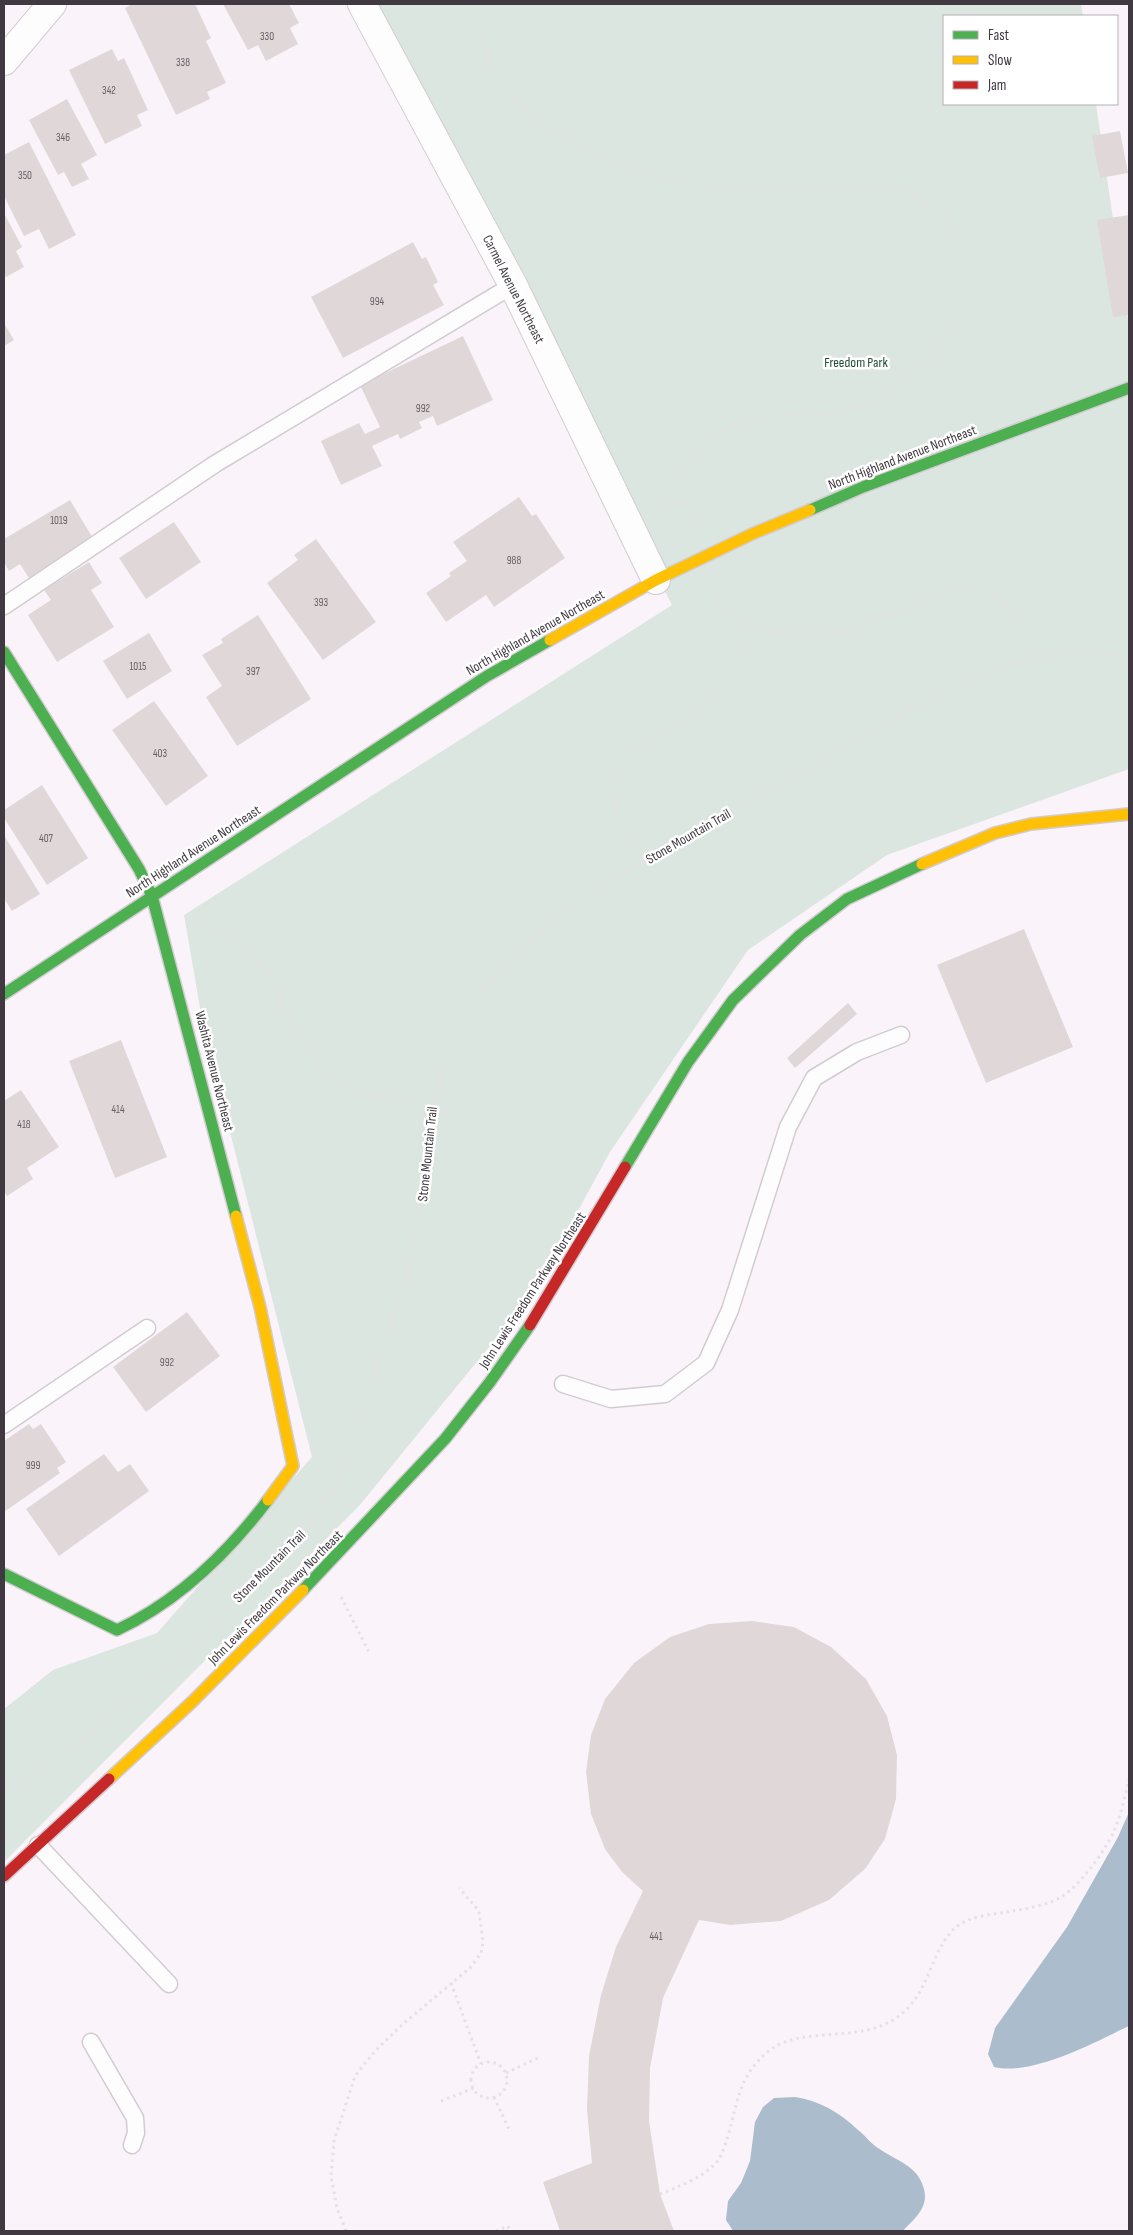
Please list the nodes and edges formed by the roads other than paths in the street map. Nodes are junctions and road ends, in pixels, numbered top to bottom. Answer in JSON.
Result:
{"nodes":[{"id":1,"x":52,"y":4,"type":"edge"},
{"id":2,"x":362,"y":4,"type":"edge"},
{"id":3,"x":4,"y":61,"type":"edge"},
{"id":4,"x":513,"y":285,"type":"junction"},
{"id":5,"x":1129,"y":388,"type":"edge"},
{"id":6,"x":656,"y":580,"type":"junction"},
{"id":7,"x":4,"y":606,"type":"edge"},
{"id":8,"x":4,"y":652,"type":"edge"},
{"id":9,"x":1082,"y":807,"type":"dead end"},
{"id":10,"x":1129,"y":814,"type":"edge"},
{"id":11,"x":1031,"y":824,"type":"junction"},
{"id":12,"x":152,"y":896,"type":"junction"},
{"id":13,"x":4,"y":994,"type":"edge"},
{"id":14,"x":901,"y":1035,"type":"dead end"},
{"id":15,"x":147,"y":1328,"type":"dead end"},
{"id":16,"x":563,"y":1384,"type":"dead end"},
{"id":17,"x":4,"y":1425,"type":"edge"},
{"id":18,"x":4,"y":1574,"type":"edge"},
{"id":19,"x":38,"y":1845,"type":"junction"},
{"id":20,"x":4,"y":1876,"type":"edge"},
{"id":21,"x":169,"y":1984,"type":"dead end"},
{"id":22,"x":91,"y":2042,"type":"dead end"},
{"id":23,"x":132,"y":2145,"type":"dead end"}],
"edges":[{"from":1,"to":3,"type":"street"},
{"from":2,"to":4,"type":"street","name":"Carmel Avenue Northeast"},
{"from":4,"to":6,"type":"street","name":"Carmel Avenue Northeast"},
{"from":4,"to":7,"type":"lane"},
{"from":5,"to":6,"type":"main road","name":"North Highland Avenue Northeast"},
{"from":6,"to":12,"type":"main road","name":"North Highland Avenue Northeast"},
{"from":8,"to":12,"type":"main road","name":"Washita Avenue Northeast"},
{"from":9,"to":11,"type":"main road"},
{"from":10,"to":11,"type":"main road"},
{"from":11,"to":19,"type":"main road","name":"John Lewis Freedom Parkway Northeast"},
{"from":12,"to":13,"type":"main road","name":"North Highland Avenue Northeast"},
{"from":12,"to":18,"type":"main road","name":"Washita Avenue Northeast"},
{"from":14,"to":16,"type":"lane"},
{"from":15,"to":17,"type":"lane"},
{"from":19,"to":20,"type":"main road","name":"John Lewis Freedom Parkway Northeast"},
{"from":19,"to":21,"type":"lane"},
{"from":22,"to":23,"type":"lane"}]}
